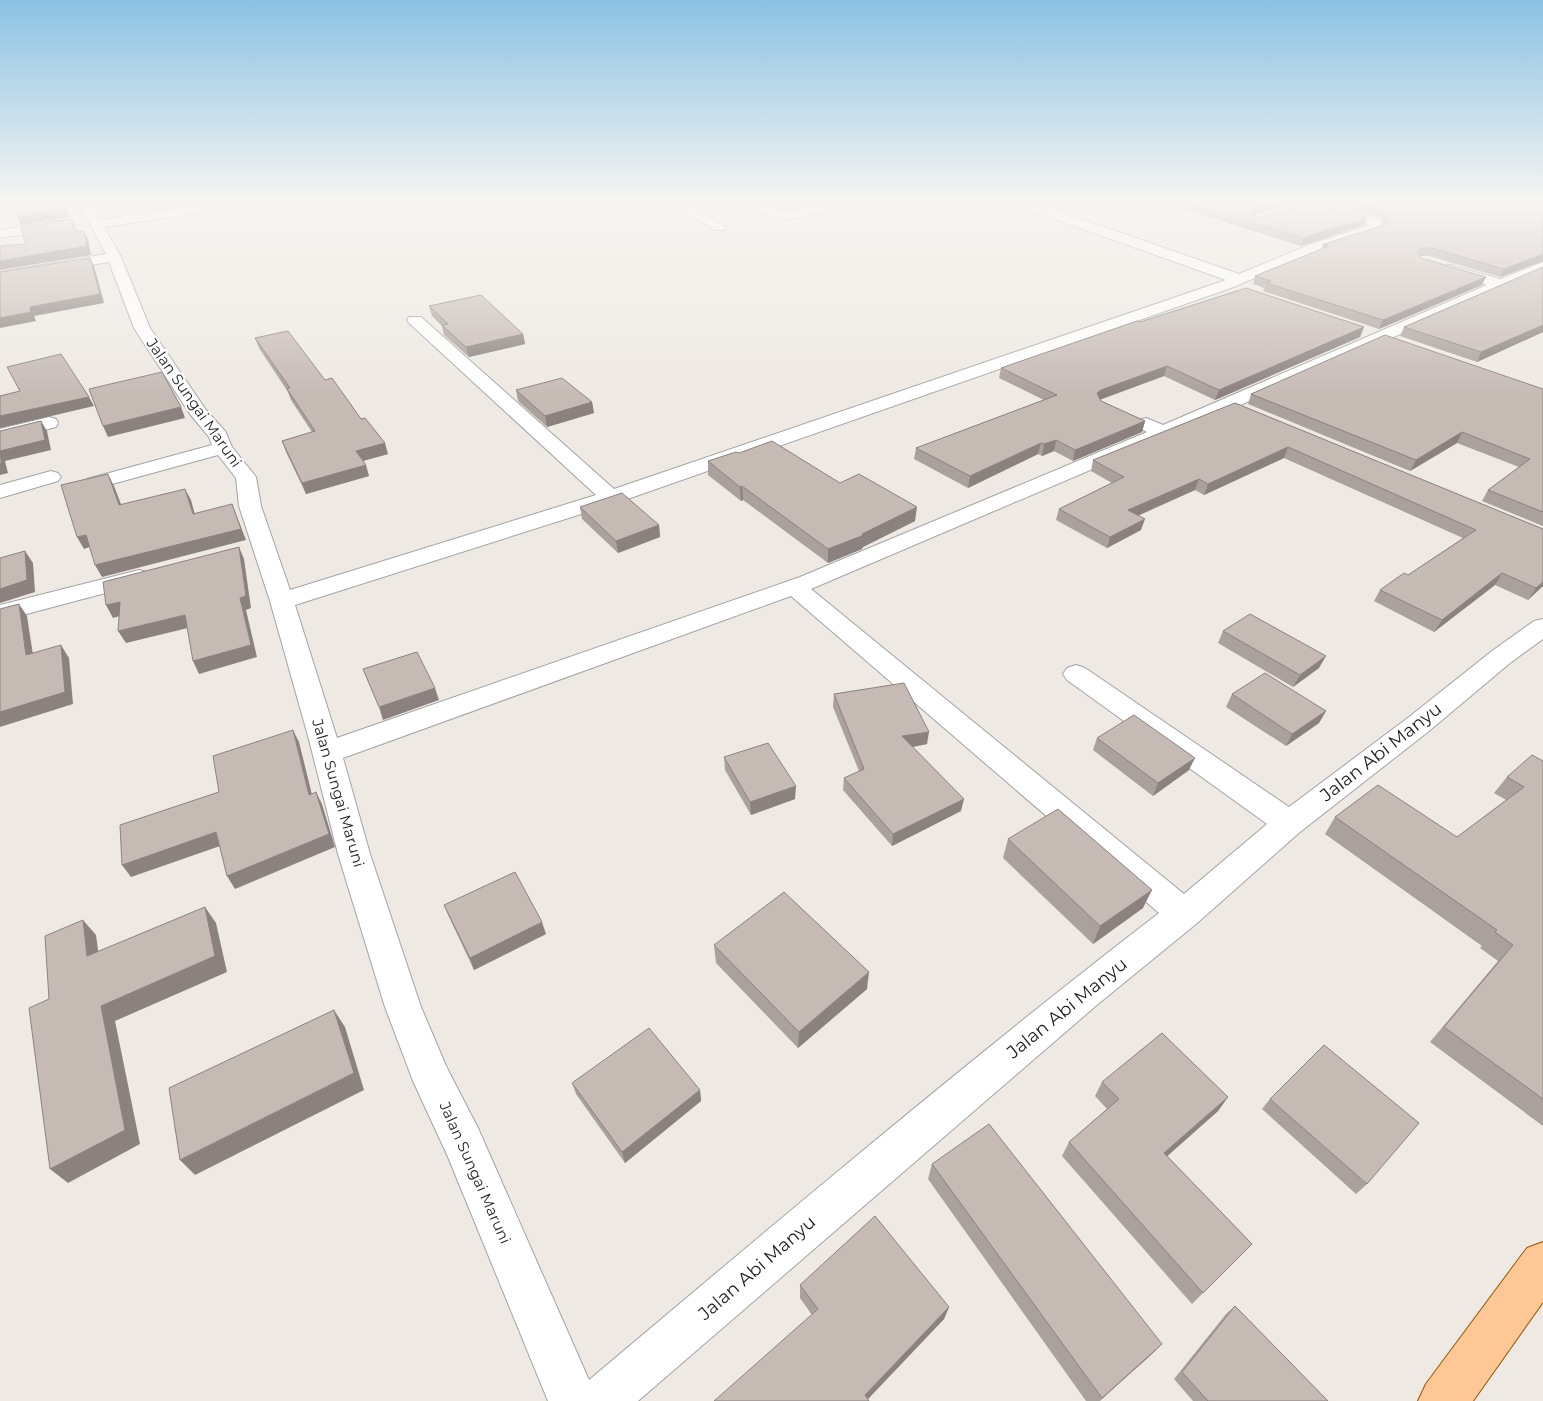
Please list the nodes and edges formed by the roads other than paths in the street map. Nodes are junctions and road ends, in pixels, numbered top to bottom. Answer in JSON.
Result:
{"nodes":[{"id":1,"x":64,"y":265,"type":"edge"},
{"id":2,"x":117,"y":265,"type":"edge"},
{"id":3,"x":1186,"y":265,"type":"edge"},
{"id":4,"x":1278,"y":265,"type":"edge"},
{"id":5,"x":1437,"y":265,"type":"edge"},
{"id":6,"x":1543,"y":266,"type":"edge"},
{"id":7,"x":0,"y":276,"type":"edge"},
{"id":8,"x":1501,"y":284,"type":"junction"},
{"id":9,"x":1237,"y":285,"type":"junction"},
{"id":10,"x":415,"y":320,"type":"dead end"},
{"id":11,"x":1354,"y":328,"type":"edge"},
{"id":12,"x":1382,"y":337,"type":"junction"},
{"id":13,"x":1400,"y":344,"type":"edge"},
{"id":14,"x":1226,"y":403,"type":"junction"},
{"id":15,"x":1253,"y":414,"type":"edge"},
{"id":16,"x":1130,"y":417,"type":"edge"},
{"id":17,"x":49,"y":423,"type":"dead end"},
{"id":18,"x":1163,"y":432,"type":"junction"},
{"id":19,"x":0,"y":435,"type":"edge"},
{"id":20,"x":223,"y":448,"type":"junction"},
{"id":21,"x":51,"y":477,"type":"dead end"},
{"id":22,"x":94,"y":483,"type":"edge"},
{"id":23,"x":0,"y":492,"type":"edge"},
{"id":24,"x":611,"y":497,"type":"junction"},
{"id":25,"x":159,"y":571,"type":"edge"},
{"id":26,"x":794,"y":587,"type":"junction"},
{"id":27,"x":282,"y":601,"type":"junction"},
{"id":28,"x":0,"y":613,"type":"edge"},
{"id":29,"x":1543,"y":627,"type":"edge"},
{"id":30,"x":1076,"y":674,"type":"dead end"},
{"id":31,"x":327,"y":753,"type":"junction"},
{"id":32,"x":1289,"y":823,"type":"junction"},
{"id":33,"x":1184,"y":914,"type":"junction"},
{"id":34,"x":1543,"y":1264,"type":"edge"},
{"id":35,"x":573,"y":1401,"type":"edge"},
{"id":36,"x":601,"y":1401,"type":"edge"},
{"id":37,"x":1443,"y":1401,"type":"edge"}],
"edges":[{"from":1,"to":7,"type":"street"},
{"from":2,"to":20,"type":"street","name":"Jalan Sungai Maruni"},
{"from":3,"to":9,"type":"street"},
{"from":4,"to":9,"type":"street"},
{"from":5,"to":8,"type":"street"},
{"from":6,"to":8,"type":"street"},
{"from":8,"to":12,"type":"street"},
{"from":9,"to":24,"type":"street"},
{"from":10,"to":24,"type":"street"},
{"from":11,"to":12,"type":"street"},
{"from":12,"to":13,"type":"street"},
{"from":12,"to":14,"type":"street"},
{"from":14,"to":15,"type":"street"},
{"from":14,"to":18,"type":"street"},
{"from":16,"to":18,"type":"street"},
{"from":17,"to":19,"type":"street"},
{"from":18,"to":26,"type":"street"},
{"from":20,"to":22,"type":"street"},
{"from":20,"to":27,"type":"street","name":"Jalan Sungai Maruni"},
{"from":21,"to":23,"type":"street"},
{"from":24,"to":27,"type":"street"},
{"from":25,"to":28,"type":"street"},
{"from":26,"to":31,"type":"street"},
{"from":26,"to":33,"type":"street"},
{"from":27,"to":31,"type":"street","name":"Jalan Sungai Maruni"},
{"from":29,"to":32,"type":"street","name":"Jalan Abi Manyu"},
{"from":30,"to":32,"type":"street"},
{"from":31,"to":35,"type":"street","name":"Jalan Sungai Maruni"},
{"from":32,"to":33,"type":"street","name":"Jalan Abi Manyu"},
{"from":33,"to":36,"type":"street","name":"Jalan Abi Manyu"},
{"from":34,"to":37,"type":"main road"}]}
